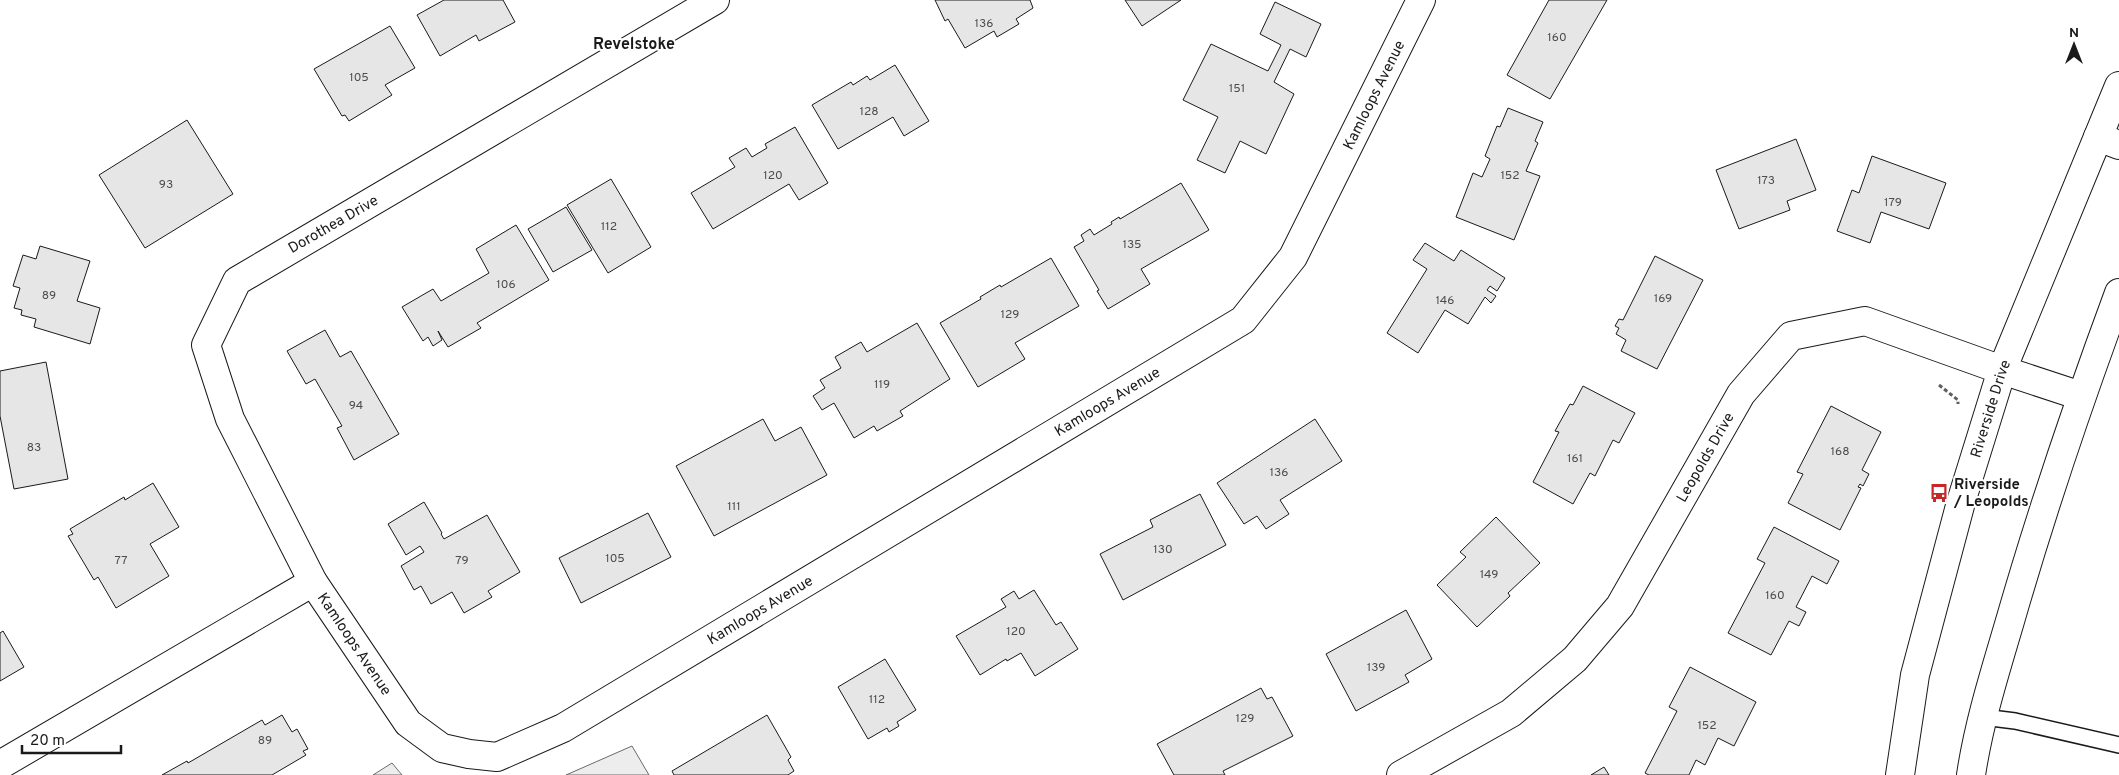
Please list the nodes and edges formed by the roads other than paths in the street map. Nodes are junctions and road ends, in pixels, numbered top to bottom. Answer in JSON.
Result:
{"nodes":[{"id":1,"x":716,"y":0,"type":"edge"},
{"id":2,"x":1421,"y":0,"type":"edge"},
{"id":3,"x":2119,"y":86,"type":"edge"},
{"id":4,"x":2109,"y":141,"type":"edge"},
{"id":5,"x":2119,"y":293,"type":"edge"},
{"id":6,"x":2002,"y":370,"type":"junction"},
{"id":7,"x":2081,"y":396,"type":"junction"},
{"id":8,"x":313,"y":582,"type":"junction"},
{"id":9,"x":1983,"y":717,"type":"junction"},
{"id":10,"x":2119,"y":745,"type":"edge"},
{"id":11,"x":0,"y":765,"type":"edge"},
{"id":12,"x":1401,"y":775,"type":"edge"},
{"id":13,"x":1900,"y":775,"type":"edge"},
{"id":14,"x":1971,"y":775,"type":"edge"}],
"edges":[{"from":1,"to":8,"type":"street","name":"Dorothea Drive"},
{"from":2,"to":8,"type":"street","name":"Kamloops Avenue"},
{"from":3,"to":4,"type":"street","name":"Riverside Drive"},
{"from":4,"to":6,"type":"street","name":"Riverside Drive"},
{"from":5,"to":7,"type":"street"},
{"from":6,"to":7,"type":"street","name":"Leopolds Drive"},
{"from":6,"to":12,"type":"street","name":"Leopolds Drive"},
{"from":6,"to":13,"type":"street","name":"Riverside Drive"},
{"from":7,"to":9,"type":"street"},
{"from":8,"to":11,"type":"street","name":"Kamloops Avenue"},
{"from":9,"to":10,"type":"lane"},
{"from":9,"to":14,"type":"street"}]}
